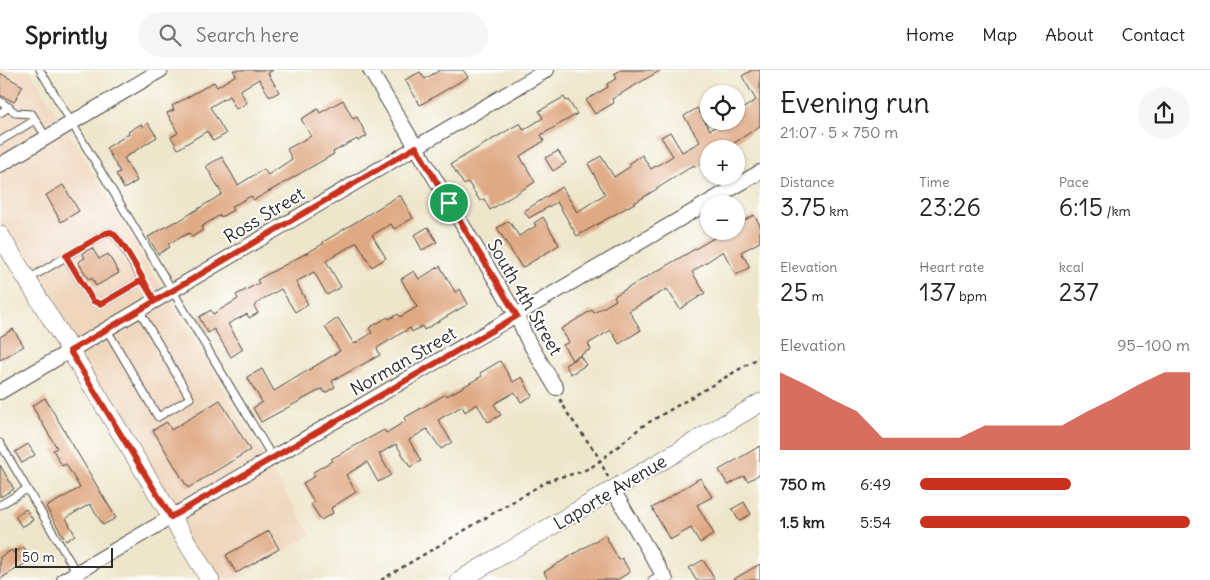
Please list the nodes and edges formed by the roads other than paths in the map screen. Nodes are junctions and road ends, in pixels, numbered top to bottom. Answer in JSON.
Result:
{"nodes":[{"id":1,"x":40,"y":70,"type":"edge"},
{"id":2,"x":161,"y":70,"type":"edge"},
{"id":3,"x":370,"y":70,"type":"edge"},
{"id":4,"x":546,"y":70,"type":"edge"},
{"id":5,"x":0,"y":101,"type":"edge"},
{"id":6,"x":9,"y":107,"type":"junction"},
{"id":7,"x":0,"y":113,"type":"edge"},
{"id":8,"x":36,"y":120,"type":"junction"},
{"id":9,"x":72,"y":122,"type":"junction"},
{"id":10,"x":46,"y":137,"type":"junction"},
{"id":11,"x":0,"y":141,"type":"edge"},
{"id":12,"x":416,"y":147,"type":"junction"},
{"id":13,"x":1,"y":161,"type":"edge"},
{"id":14,"x":760,"y":172,"type":"edge"},
{"id":15,"x":0,"y":235,"type":"edge"},
{"id":16,"x":66,"y":256,"type":"junction"},
{"id":17,"x":27,"y":280,"type":"junction"},
{"id":18,"x":142,"y":280,"type":"junction"},
{"id":19,"x":173,"y":291,"type":"junction"},
{"id":20,"x":155,"y":301,"type":"junction"},
{"id":21,"x":139,"y":310,"type":"junction"},
{"id":22,"x":517,"y":316,"type":"junction"},
{"id":23,"x":107,"y":330,"type":"junction"},
{"id":24,"x":70,"y":351,"type":"junction"},
{"id":25,"x":556,"y":388,"type":"road end"},
{"id":26,"x":0,"y":392,"type":"edge"},
{"id":27,"x":760,"y":403,"type":"edge"},
{"id":28,"x":0,"y":443,"type":"edge"},
{"id":29,"x":273,"y":458,"type":"junction"},
{"id":30,"x":27,"y":488,"type":"junction"},
{"id":31,"x":613,"y":490,"type":"junction"},
{"id":32,"x":0,"y":505,"type":"edge"},
{"id":33,"x":171,"y":517,"type":"junction"},
{"id":34,"x":79,"y":576,"type":"edge"},
{"id":35,"x":660,"y":578,"type":"edge"},
{"id":36,"x":64,"y":580,"type":"edge"},
{"id":37,"x":210,"y":580,"type":"edge"},
{"id":38,"x":460,"y":580,"type":"edge"}],
"edges":[{"from":1,"to":9,"type":"lane"},
{"from":2,"to":9,"type":"street"},
{"from":3,"to":12,"type":"street","name":"South 4th Street"},
{"from":4,"to":12,"type":"street","name":"Ross Street"},
{"from":5,"to":6,"type":"lane"},
{"from":6,"to":7,"type":"lane"},
{"from":6,"to":8,"type":"lane"},
{"from":8,"to":10,"type":"lane"},
{"from":8,"to":11,"type":"lane"},
{"from":9,"to":10,"type":"street"},
{"from":9,"to":19,"type":"lane"},
{"from":10,"to":13,"type":"street"},
{"from":12,"to":19,"type":"street","name":"Ross Street"},
{"from":12,"to":22,"type":"street","name":"South 4th Street"},
{"from":14,"to":22,"type":"street","name":"Norman Street"},
{"from":15,"to":17,"type":"street"},
{"from":16,"to":17,"type":"lane"},
{"from":16,"to":18,"type":"lane"},
{"from":16,"to":18,"type":"lane"},
{"from":17,"to":24,"type":"street"},
{"from":18,"to":20,"type":"lane"},
{"from":19,"to":20,"type":"street","name":"Ross Street"},
{"from":19,"to":29,"type":"lane"},
{"from":20,"to":21,"type":"street","name":"Ross Street"},
{"from":21,"to":23,"type":"street","name":"Ross Street"},
{"from":21,"to":23,"type":"lane"},
{"from":22,"to":25,"type":"street","name":"South 4th Street"},
{"from":22,"to":29,"type":"street","name":"Norman Street"},
{"from":23,"to":24,"type":"street","name":"Ross Street"},
{"from":24,"to":26,"type":"street","name":"Ross Street"},
{"from":24,"to":33,"type":"street"},
{"from":27,"to":31,"type":"street","name":"Laporte Avenue"},
{"from":28,"to":30,"type":"lane"},
{"from":29,"to":33,"type":"street","name":"Norman Street"},
{"from":30,"to":32,"type":"lane"},
{"from":30,"to":34,"type":"lane"},
{"from":31,"to":35,"type":"street"},
{"from":31,"to":38,"type":"street","name":"Laporte Avenue"},
{"from":33,"to":34,"type":"street","name":"Norman Street"},
{"from":33,"to":37,"type":"street"},
{"from":34,"to":36,"type":"street","name":"Norman Street"}]}
